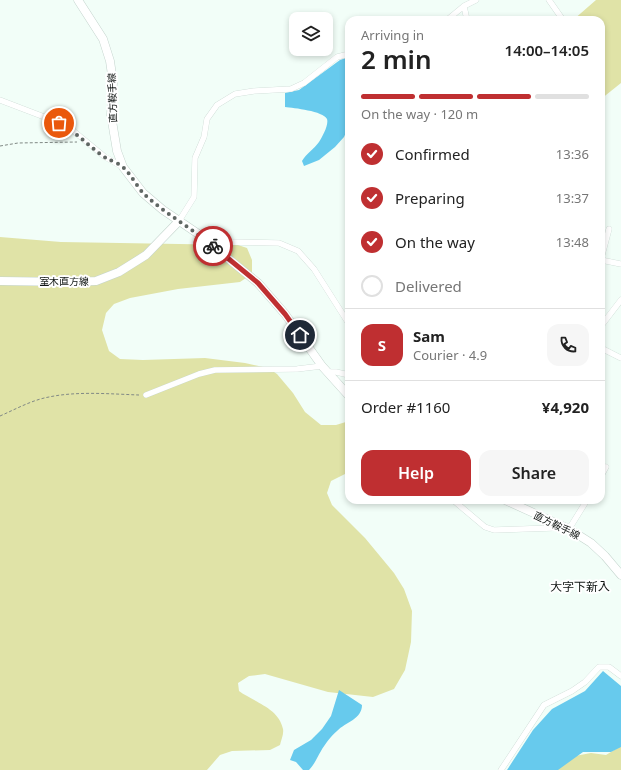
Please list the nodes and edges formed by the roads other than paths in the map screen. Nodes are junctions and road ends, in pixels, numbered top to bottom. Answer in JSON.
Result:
{"nodes":[{"id":1,"x":78,"y":0,"type":"edge"},
{"id":2,"x":476,"y":0,"type":"edge"},
{"id":3,"x":549,"y":0,"type":"edge"},
{"id":4,"x":464,"y":6,"type":"junction"},
{"id":5,"x":452,"y":16,"type":"edge"},
{"id":6,"x":466,"y":16,"type":"edge"},
{"id":7,"x":560,"y":16,"type":"edge"},
{"id":8,"x":345,"y":55,"type":"edge"},
{"id":9,"x":0,"y":100,"type":"edge"},
{"id":10,"x":123,"y":167,"type":"junction"},
{"id":11,"x":179,"y":221,"type":"junction"},
{"id":12,"x":609,"y":229,"type":"dead end"},
{"id":13,"x":605,"y":244,"type":"edge"},
{"id":14,"x":221,"y":252,"type":"junction"},
{"id":15,"x":605,"y":260,"type":"edge"},
{"id":16,"x":621,"y":264,"type":"edge"},
{"id":17,"x":0,"y":281,"type":"edge"},
{"id":18,"x":621,"y":300,"type":"edge"},
{"id":19,"x":345,"y":318,"type":"edge"},
{"id":20,"x":605,"y":321,"type":"edge"},
{"id":21,"x":605,"y":350,"type":"edge"},
{"id":22,"x":621,"y":358,"type":"edge"},
{"id":23,"x":325,"y":369,"type":"junction"},
{"id":24,"x":345,"y":374,"type":"edge"},
{"id":25,"x":345,"y":392,"type":"edge"},
{"id":26,"x":146,"y":395,"type":"road end"},
{"id":27,"x":458,"y":504,"type":"edge"},
{"id":28,"x":514,"y":504,"type":"edge"},
{"id":29,"x":585,"y":504,"type":"edge"},
{"id":30,"x":559,"y":525,"type":"junction"},
{"id":31,"x":569,"y":529,"type":"junction"},
{"id":32,"x":621,"y":575,"type":"edge"},
{"id":33,"x":621,"y":676,"type":"edge"},
{"id":34,"x":501,"y":770,"type":"edge"}],
"edges":[{"from":1,"to":10,"type":"main road","name":"直方鞍手線"},
{"from":2,"to":4,"type":"street"},
{"from":3,"to":7,"type":"street"},
{"from":4,"to":5,"type":"street"},
{"from":4,"to":6,"type":"street"},
{"from":8,"to":11,"type":"street"},
{"from":9,"to":10,"type":"street"},
{"from":10,"to":11,"type":"main road","name":"直方鞍手線"},
{"from":11,"to":14,"type":"main road","name":"直方鞍手線"},
{"from":11,"to":17,"type":"main road","name":"室木直方線"},
{"from":12,"to":13,"type":"street"},
{"from":14,"to":19,"type":"street"},
{"from":14,"to":23,"type":"main road","name":"直方鞍手線"},
{"from":15,"to":16,"type":"street"},
{"from":18,"to":20,"type":"street"},
{"from":21,"to":22,"type":"street"},
{"from":23,"to":24,"type":"street"},
{"from":23,"to":25,"type":"main road","name":"直方鞍手線"},
{"from":23,"to":26,"type":"street"},
{"from":27,"to":30,"type":"street"},
{"from":28,"to":30,"type":"main road","name":"直方鞍手線"},
{"from":29,"to":31,"type":"street"},
{"from":30,"to":31,"type":"main road","name":"直方鞍手線"},
{"from":31,"to":32,"type":"main road","name":"直方鞍手線"},
{"from":33,"to":34,"type":"street"}]}
